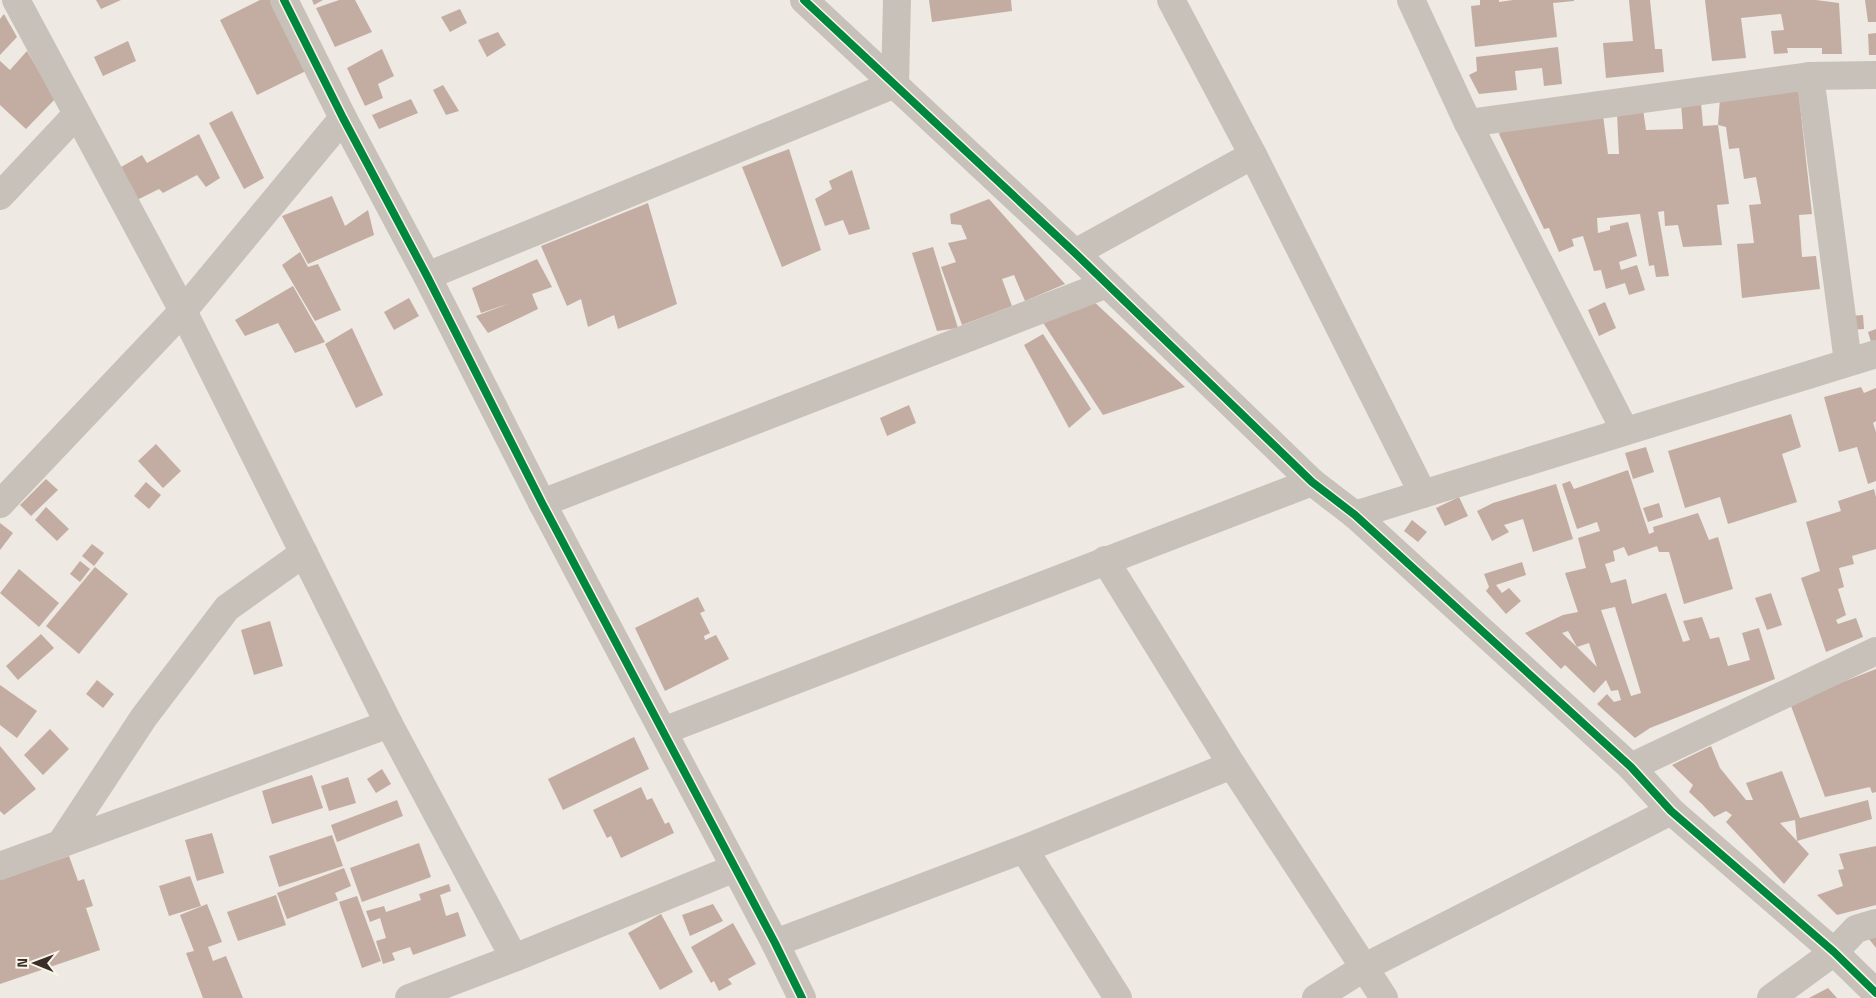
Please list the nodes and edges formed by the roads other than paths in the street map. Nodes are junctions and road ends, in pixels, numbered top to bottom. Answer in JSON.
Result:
{"nodes":[{"id":1,"x":16,"y":0,"type":"edge"},
{"id":2,"x":284,"y":0,"type":"edge"},
{"id":3,"x":804,"y":0,"type":"edge"},
{"id":4,"x":897,"y":0,"type":"edge"},
{"id":5,"x":1171,"y":0,"type":"edge"},
{"id":6,"x":1411,"y":0,"type":"edge"},
{"id":7,"x":1876,"y":75,"type":"edge"},
{"id":8,"x":1810,"y":76,"type":"junction"},
{"id":9,"x":894,"y":84,"type":"junction"},
{"id":10,"x":76,"y":115,"type":"junction"},
{"id":11,"x":343,"y":118,"type":"junction"},
{"id":12,"x":1468,"y":123,"type":"junction"},
{"id":13,"x":1253,"y":155,"type":"junction"},
{"id":14,"x":0,"y":196,"type":"edge"},
{"id":15,"x":1075,"y":253,"type":"junction"},
{"id":16,"x":427,"y":276,"type":"junction"},
{"id":17,"x":1107,"y":284,"type":"junction"},
{"id":18,"x":183,"y":311,"type":"junction"},
{"id":19,"x":1876,"y":354,"type":"edge"},
{"id":20,"x":1848,"y":362,"type":"junction"},
{"id":21,"x":1625,"y":431,"type":"junction"},
{"id":22,"x":1312,"y":482,"type":"junction"},
{"id":23,"x":1424,"y":494,"type":"junction"},
{"id":24,"x":542,"y":503,"type":"junction"},
{"id":25,"x":0,"y":504,"type":"edge"},
{"id":26,"x":1355,"y":515,"type":"junction"},
{"id":27,"x":304,"y":553,"type":"junction"},
{"id":28,"x":1105,"y":560,"type":"junction"},
{"id":29,"x":1876,"y":650,"type":"edge"},
{"id":30,"x":389,"y":724,"type":"junction"},
{"id":31,"x":663,"y":731,"type":"junction"},
{"id":32,"x":1232,"y":766,"type":"junction"},
{"id":33,"x":1631,"y":766,"type":"junction"},
{"id":34,"x":1671,"y":811,"type":"junction"},
{"id":35,"x":61,"y":843,"type":"junction"},
{"id":36,"x":1024,"y":849,"type":"junction"},
{"id":37,"x":0,"y":866,"type":"edge"},
{"id":38,"x":735,"y":868,"type":"junction"},
{"id":39,"x":1876,"y":923,"type":"edge"},
{"id":40,"x":775,"y":943,"type":"junction"},
{"id":41,"x":1834,"y":952,"type":"junction"},
{"id":42,"x":514,"y":958,"type":"junction"},
{"id":43,"x":1365,"y":967,"type":"junction"},
{"id":44,"x":1876,"y":993,"type":"edge"},
{"id":45,"x":409,"y":998,"type":"edge"},
{"id":46,"x":802,"y":998,"type":"edge"},
{"id":47,"x":1118,"y":998,"type":"edge"},
{"id":48,"x":1316,"y":998,"type":"edge"},
{"id":49,"x":1384,"y":998,"type":"edge"},
{"id":50,"x":1771,"y":998,"type":"edge"}],
"edges":[{"from":1,"to":10,"type":"street"},
{"from":2,"to":11,"type":"street"},
{"from":3,"to":9,"type":"street"},
{"from":4,"to":9,"type":"street"},
{"from":5,"to":13,"type":"street"},
{"from":6,"to":12,"type":"street"},
{"from":7,"to":8,"type":"street"},
{"from":8,"to":12,"type":"street"},
{"from":8,"to":20,"type":"street"},
{"from":9,"to":15,"type":"street"},
{"from":9,"to":16,"type":"street"},
{"from":10,"to":14,"type":"street"},
{"from":10,"to":18,"type":"street"},
{"from":11,"to":16,"type":"street"},
{"from":11,"to":18,"type":"street"},
{"from":12,"to":21,"type":"street"},
{"from":13,"to":15,"type":"street"},
{"from":13,"to":23,"type":"street"},
{"from":15,"to":17,"type":"street"},
{"from":16,"to":24,"type":"street"},
{"from":17,"to":22,"type":"street"},
{"from":17,"to":24,"type":"street"},
{"from":18,"to":25,"type":"street"},
{"from":18,"to":27,"type":"street"},
{"from":19,"to":20,"type":"street"},
{"from":20,"to":21,"type":"street"},
{"from":21,"to":23,"type":"street"},
{"from":22,"to":26,"type":"street"},
{"from":22,"to":28,"type":"street"},
{"from":23,"to":26,"type":"street"},
{"from":24,"to":31,"type":"street"},
{"from":26,"to":33,"type":"street"},
{"from":27,"to":30,"type":"street"},
{"from":27,"to":35,"type":"street"},
{"from":28,"to":31,"type":"street"},
{"from":28,"to":32,"type":"street"},
{"from":29,"to":33,"type":"street"},
{"from":30,"to":35,"type":"street"},
{"from":30,"to":42,"type":"street"},
{"from":31,"to":38,"type":"street"},
{"from":32,"to":36,"type":"street"},
{"from":32,"to":43,"type":"street"},
{"from":33,"to":34,"type":"street"},
{"from":34,"to":41,"type":"street"},
{"from":34,"to":43,"type":"street"},
{"from":35,"to":37,"type":"street"},
{"from":36,"to":40,"type":"street"},
{"from":36,"to":47,"type":"street"},
{"from":38,"to":40,"type":"street"},
{"from":38,"to":42,"type":"street"},
{"from":39,"to":41,"type":"street"},
{"from":40,"to":46,"type":"street"},
{"from":41,"to":44,"type":"street"},
{"from":41,"to":50,"type":"street"},
{"from":42,"to":45,"type":"street"},
{"from":43,"to":48,"type":"street"},
{"from":43,"to":49,"type":"street"}]}
